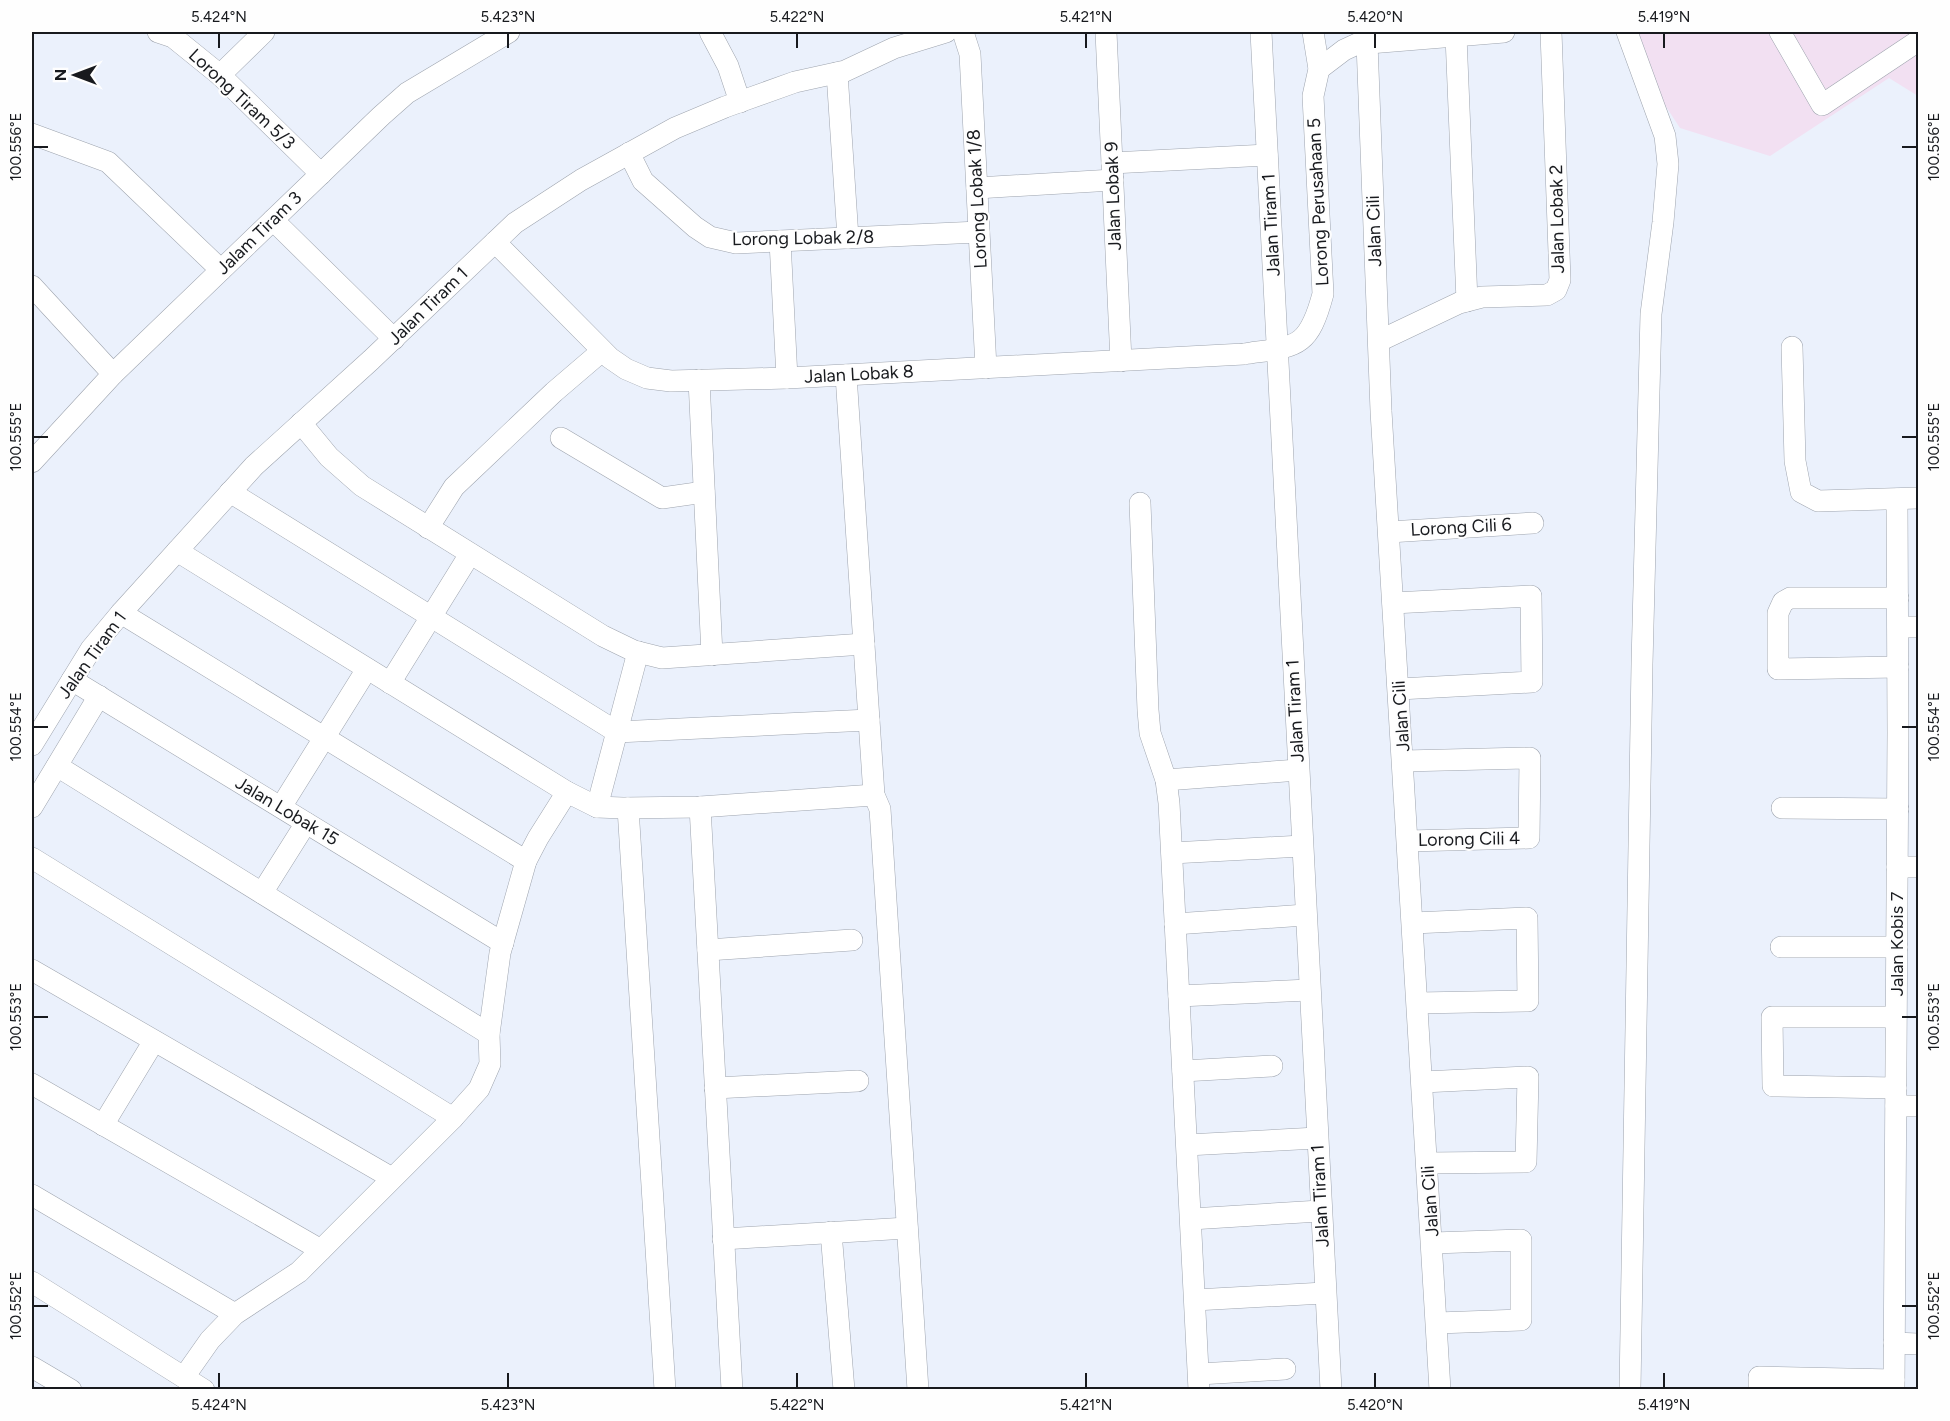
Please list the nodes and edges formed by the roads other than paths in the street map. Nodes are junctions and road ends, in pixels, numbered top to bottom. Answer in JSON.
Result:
{"nodes":[{"id":1,"x":158,"y":32,"type":"edge"},
{"id":2,"x":264,"y":32,"type":"edge"},
{"id":3,"x":509,"y":32,"type":"edge"},
{"id":4,"x":710,"y":32,"type":"edge"},
{"id":5,"x":946,"y":32,"type":"edge"},
{"id":6,"x":963,"y":32,"type":"edge"},
{"id":7,"x":1106,"y":32,"type":"edge"},
{"id":8,"x":1261,"y":32,"type":"edge"},
{"id":9,"x":1313,"y":32,"type":"edge"},
{"id":10,"x":1504,"y":32,"type":"edge"},
{"id":11,"x":1551,"y":32,"type":"edge"},
{"id":12,"x":1627,"y":32,"type":"edge"},
{"id":13,"x":1780,"y":32,"type":"edge"},
{"id":14,"x":1456,"y":36,"type":"junction"},
{"id":15,"x":1918,"y":41,"type":"edge"},
{"id":16,"x":1366,"y":43,"type":"junction"},
{"id":17,"x":1319,"y":69,"type":"junction"},
{"id":18,"x":837,"y":73,"type":"junction"},
{"id":19,"x":220,"y":75,"type":"junction"},
{"id":20,"x":740,"y":102,"type":"junction"},
{"id":21,"x":32,"y":134,"type":"edge"},
{"id":22,"x":629,"y":153,"type":"junction"},
{"id":23,"x":1267,"y":155,"type":"junction"},
{"id":24,"x":1112,"y":172,"type":"junction"},
{"id":25,"x":321,"y":174,"type":"junction"},
{"id":26,"x":977,"y":188,"type":"junction"},
{"id":27,"x":273,"y":220,"type":"junction"},
{"id":28,"x":979,"y":232,"type":"junction"},
{"id":29,"x":848,"y":238,"type":"junction"},
{"id":30,"x":780,"y":241,"type":"junction"},
{"id":31,"x":495,"y":242,"type":"junction"},
{"id":32,"x":221,"y":270,"type":"junction"},
{"id":33,"x":32,"y":286,"type":"edge"},
{"id":34,"x":1467,"y":302,"type":"junction"},
{"id":35,"x":394,"y":339,"type":"junction"},
{"id":36,"x":1379,"y":341,"type":"junction"},
{"id":37,"x":1792,"y":347,"type":"dead end"},
{"id":38,"x":1277,"y":349,"type":"junction"},
{"id":39,"x":602,"y":351,"type":"junction"},
{"id":40,"x":1121,"y":361,"type":"junction"},
{"id":41,"x":986,"y":368,"type":"junction"},
{"id":42,"x":113,"y":374,"type":"junction"},
{"id":43,"x":846,"y":375,"type":"junction"},
{"id":44,"x":787,"y":378,"type":"junction"},
{"id":45,"x":699,"y":380,"type":"junction"},
{"id":46,"x":301,"y":423,"type":"junction"},
{"id":47,"x":561,"y":438,"type":"dead end"},
{"id":48,"x":32,"y":462,"type":"edge"},
{"id":49,"x":230,"y":492,"type":"junction"},
{"id":50,"x":704,"y":492,"type":"junction"},
{"id":51,"x":1897,"y":498,"type":"junction"},
{"id":52,"x":1918,"y":498,"type":"edge"},
{"id":53,"x":1140,"y":503,"type":"dead end"},
{"id":54,"x":1533,"y":524,"type":"dead end"},
{"id":55,"x":428,"y":528,"type":"junction"},
{"id":56,"x":1389,"y":532,"type":"junction"},
{"id":57,"x":177,"y":551,"type":"junction"},
{"id":58,"x":470,"y":554,"type":"junction"},
{"id":59,"x":1898,"y":598,"type":"junction"},
{"id":60,"x":1393,"y":603,"type":"junction"},
{"id":61,"x":121,"y":613,"type":"junction"},
{"id":62,"x":431,"y":617,"type":"junction"},
{"id":63,"x":1908,"y":627,"type":"edge"},
{"id":64,"x":864,"y":644,"type":"junction"},
{"id":65,"x":638,"y":652,"type":"junction"},
{"id":66,"x":712,"y":655,"type":"junction"},
{"id":67,"x":1898,"y":668,"type":"junction"},
{"id":68,"x":367,"y":669,"type":"junction"},
{"id":69,"x":72,"y":680,"type":"junction"},
{"id":70,"x":390,"y":682,"type":"junction"},
{"id":71,"x":1399,"y":689,"type":"junction"},
{"id":72,"x":99,"y":696,"type":"junction"},
{"id":73,"x":869,"y":720,"type":"junction"},
{"id":74,"x":617,"y":732,"type":"junction"},
{"id":75,"x":325,"y":736,"type":"junction"},
{"id":76,"x":32,"y":745,"type":"edge"},
{"id":77,"x":1404,"y":761,"type":"junction"},
{"id":78,"x":57,"y":766,"type":"junction"},
{"id":79,"x":1298,"y":770,"type":"junction"},
{"id":80,"x":1166,"y":780,"type":"junction"},
{"id":81,"x":567,"y":792,"type":"junction"},
{"id":82,"x":874,"y":795,"type":"junction"},
{"id":83,"x":32,"y":807,"type":"edge"},
{"id":84,"x":280,"y":807,"type":"junction"},
{"id":85,"x":597,"y":807,"type":"junction"},
{"id":86,"x":700,"y":807,"type":"junction"},
{"id":87,"x":628,"y":808,"type":"junction"},
{"id":88,"x":1782,"y":808,"type":"dead end"},
{"id":89,"x":1898,"y":809,"type":"junction"},
{"id":90,"x":306,"y":823,"type":"junction"},
{"id":91,"x":1408,"y":841,"type":"junction"},
{"id":92,"x":1302,"y":846,"type":"junction"},
{"id":93,"x":1172,"y":853,"type":"junction"},
{"id":94,"x":32,"y":858,"type":"edge"},
{"id":95,"x":526,"y":861,"type":"junction"},
{"id":96,"x":1897,"y":867,"type":"junction"},
{"id":97,"x":1918,"y":867,"type":"edge"},
{"id":98,"x":262,"y":893,"type":"junction"},
{"id":99,"x":1305,"y":915,"type":"junction"},
{"id":100,"x":1413,"y":923,"type":"junction"},
{"id":101,"x":1175,"y":924,"type":"junction"},
{"id":102,"x":852,"y":940,"type":"dead end"},
{"id":103,"x":503,"y":943,"type":"junction"},
{"id":104,"x":1781,"y":947,"type":"dead end"},
{"id":105,"x":1897,"y":947,"type":"junction"},
{"id":106,"x":708,"y":950,"type":"junction"},
{"id":107,"x":32,"y":970,"type":"edge"},
{"id":108,"x":1309,"y":990,"type":"junction"},
{"id":109,"x":1179,"y":996,"type":"junction"},
{"id":110,"x":1418,"y":1003,"type":"junction"},
{"id":111,"x":1896,"y":1017,"type":"junction"},
{"id":112,"x":489,"y":1034,"type":"junction"},
{"id":113,"x":154,"y":1041,"type":"junction"},
{"id":114,"x":1272,"y":1066,"type":"dead end"},
{"id":115,"x":1183,"y":1071,"type":"junction"},
{"id":116,"x":858,"y":1081,"type":"dead end"},
{"id":117,"x":1423,"y":1082,"type":"junction"},
{"id":118,"x":32,"y":1084,"type":"edge"},
{"id":119,"x":715,"y":1088,"type":"junction"},
{"id":120,"x":1896,"y":1097,"type":"junction"},
{"id":121,"x":1918,"y":1106,"type":"edge"},
{"id":122,"x":453,"y":1118,"type":"junction"},
{"id":123,"x":103,"y":1125,"type":"junction"},
{"id":124,"x":1317,"y":1138,"type":"junction"},
{"id":125,"x":1187,"y":1145,"type":"junction"},
{"id":126,"x":1428,"y":1163,"type":"junction"},
{"id":127,"x":392,"y":1178,"type":"junction"},
{"id":128,"x":32,"y":1195,"type":"edge"},
{"id":129,"x":1320,"y":1211,"type":"junction"},
{"id":130,"x":1191,"y":1219,"type":"junction"},
{"id":131,"x":907,"y":1228,"type":"junction"},
{"id":132,"x":831,"y":1232,"type":"junction"},
{"id":133,"x":723,"y":1239,"type":"junction"},
{"id":134,"x":1433,"y":1243,"type":"junction"},
{"id":135,"x":321,"y":1250,"type":"junction"},
{"id":136,"x":32,"y":1282,"type":"edge"},
{"id":137,"x":1324,"y":1293,"type":"junction"},
{"id":138,"x":1195,"y":1300,"type":"junction"},
{"id":139,"x":235,"y":1314,"type":"junction"},
{"id":140,"x":1437,"y":1323,"type":"junction"},
{"id":141,"x":1894,"y":1343,"type":"junction"},
{"id":142,"x":1918,"y":1344,"type":"edge"},
{"id":143,"x":32,"y":1367,"type":"edge"},
{"id":144,"x":1285,"y":1369,"type":"dead end"},
{"id":145,"x":184,"y":1377,"type":"junction"},
{"id":146,"x":1199,"y":1382,"type":"edge"},
{"id":147,"x":1759,"y":1383,"type":"edge"},
{"id":148,"x":1894,"y":1385,"type":"edge"},
{"id":149,"x":71,"y":1389,"type":"edge"},
{"id":150,"x":204,"y":1389,"type":"edge"},
{"id":151,"x":665,"y":1389,"type":"edge"},
{"id":152,"x":732,"y":1389,"type":"edge"},
{"id":153,"x":844,"y":1389,"type":"edge"},
{"id":154,"x":918,"y":1389,"type":"edge"},
{"id":155,"x":1330,"y":1389,"type":"edge"},
{"id":156,"x":1440,"y":1389,"type":"edge"},
{"id":157,"x":1630,"y":1389,"type":"edge"}],
"edges":[{"from":1,"to":19,"type":"street","name":"Lorong Tiram 5/3"},
{"from":2,"to":19,"type":"street"},
{"from":3,"to":25,"type":"street","name":"Jalam Tiram 3"},
{"from":4,"to":20,"type":"street"},
{"from":5,"to":18,"type":"street","name":"Jalan Tiram 1"},
{"from":6,"to":26,"type":"street","name":"Lorong Lobak 1/8"},
{"from":7,"to":24,"type":"street","name":"Jalan Lobak 9"},
{"from":8,"to":23,"type":"street","name":"Jalan Tiram 1"},
{"from":9,"to":17,"type":"street","name":"Lorong Perusahaan 5"},
{"from":10,"to":14,"type":"street"},
{"from":11,"to":34,"type":"street","name":"Jalan Lobak 2"},
{"from":12,"to":157,"type":"street"},
{"from":13,"to":15,"type":"street"},
{"from":14,"to":16,"type":"street"},
{"from":14,"to":34,"type":"street"},
{"from":16,"to":17,"type":"street"},
{"from":16,"to":36,"type":"street","name":"Jalan Cili"},
{"from":17,"to":38,"type":"street","name":"Lorong Perusahaan 5"},
{"from":18,"to":20,"type":"street","name":"Jalan Tiram 1"},
{"from":18,"to":29,"type":"street"},
{"from":19,"to":25,"type":"street","name":"Lorong Tiram 5/3"},
{"from":20,"to":22,"type":"street","name":"Jalan Tiram 1"},
{"from":21,"to":32,"type":"street"},
{"from":22,"to":30,"type":"street","name":"Lorong Lobak 2/8"},
{"from":22,"to":31,"type":"street","name":"Jalan Tiram 1"},
{"from":23,"to":24,"type":"street"},
{"from":23,"to":38,"type":"street","name":"Jalan Tiram 1"},
{"from":24,"to":26,"type":"street"},
{"from":24,"to":40,"type":"street","name":"Jalan Lobak 9"},
{"from":25,"to":27,"type":"street","name":"Jalam Tiram 3"},
{"from":26,"to":28,"type":"street","name":"Lorong Lobak 1/8"},
{"from":27,"to":32,"type":"street","name":"Jalam Tiram 3"},
{"from":27,"to":35,"type":"street"},
{"from":28,"to":29,"type":"street","name":"Lorong Lobak 2/8"},
{"from":28,"to":41,"type":"street","name":"Lorong Lobak 1/8"},
{"from":29,"to":30,"type":"street","name":"Lorong Lobak 2/8"},
{"from":30,"to":44,"type":"street"},
{"from":31,"to":35,"type":"street","name":"Jalan Tiram 1"},
{"from":31,"to":39,"type":"street","name":"Jalan Lobak 8"},
{"from":32,"to":42,"type":"street","name":"Jalam Tiram 3"},
{"from":33,"to":42,"type":"street"},
{"from":34,"to":36,"type":"street","name":"Jalan Lobak 2"},
{"from":35,"to":46,"type":"street","name":"Jalan Tiram 1"},
{"from":36,"to":56,"type":"street","name":"Jalan Cili"},
{"from":37,"to":51,"type":"street"},
{"from":38,"to":40,"type":"street","name":"Jalan Lobak 8"},
{"from":38,"to":79,"type":"street","name":"Jalan Tiram 1"},
{"from":39,"to":45,"type":"street","name":"Jalan Lobak 8"},
{"from":39,"to":55,"type":"street"},
{"from":40,"to":41,"type":"street","name":"Jalan Lobak 8"},
{"from":41,"to":43,"type":"street","name":"Jalan Lobak 8"},
{"from":42,"to":48,"type":"street","name":"Jalam Tiram 3"},
{"from":43,"to":44,"type":"street","name":"Jalan Lobak 8"},
{"from":43,"to":64,"type":"street"},
{"from":44,"to":45,"type":"street","name":"Jalan Lobak 8"},
{"from":45,"to":50,"type":"street"},
{"from":46,"to":49,"type":"street","name":"Jalan Tiram 1"},
{"from":46,"to":55,"type":"street"},
{"from":47,"to":50,"type":"street"},
{"from":49,"to":57,"type":"street","name":"Jalan Tiram 1"},
{"from":49,"to":62,"type":"street"},
{"from":50,"to":66,"type":"street"},
{"from":51,"to":52,"type":"street"},
{"from":51,"to":59,"type":"street","name":"Jalan Kobis 7"},
{"from":53,"to":80,"type":"street"},
{"from":54,"to":56,"type":"street","name":"Lorong Cili 6"},
{"from":55,"to":58,"type":"street"},
{"from":56,"to":60,"type":"street","name":"Jalan Cili"},
{"from":57,"to":61,"type":"street","name":"Jalan Tiram 1"},
{"from":57,"to":68,"type":"street"},
{"from":58,"to":62,"type":"street"},
{"from":58,"to":65,"type":"street"},
{"from":59,"to":63,"type":"street","name":"Jalan Kobis 7"},
{"from":59,"to":67,"type":"street"},
{"from":60,"to":71,"type":"street","name":"Jalan Cili"},
{"from":60,"to":71,"type":"street"},
{"from":61,"to":69,"type":"street","name":"Jalan Tiram 1"},
{"from":61,"to":75,"type":"street"},
{"from":62,"to":70,"type":"street"},
{"from":62,"to":74,"type":"street"},
{"from":63,"to":67,"type":"street","name":"Jalan Kobis 7"},
{"from":64,"to":66,"type":"street"},
{"from":64,"to":73,"type":"street"},
{"from":65,"to":66,"type":"street"},
{"from":65,"to":74,"type":"street"},
{"from":67,"to":89,"type":"street","name":"Jalan Kobis 7"},
{"from":68,"to":70,"type":"street"},
{"from":68,"to":75,"type":"street"},
{"from":69,"to":72,"type":"street","name":"Jalan Lobak 15"},
{"from":69,"to":76,"type":"street","name":"Jalan Tiram 1"},
{"from":70,"to":81,"type":"street"},
{"from":71,"to":77,"type":"street","name":"Jalan Cili"},
{"from":72,"to":78,"type":"street"},
{"from":72,"to":84,"type":"street","name":"Jalan Lobak 15"},
{"from":73,"to":74,"type":"street"},
{"from":73,"to":82,"type":"street"},
{"from":74,"to":85,"type":"street"},
{"from":75,"to":84,"type":"street"},
{"from":75,"to":95,"type":"street"},
{"from":77,"to":91,"type":"street","name":"Jalan Cili"},
{"from":77,"to":91,"type":"street","name":"Lorong Cili 4"},
{"from":78,"to":83,"type":"street"},
{"from":78,"to":98,"type":"street"},
{"from":79,"to":80,"type":"street"},
{"from":79,"to":92,"type":"street","name":"Jalan Tiram 1"},
{"from":80,"to":93,"type":"street"},
{"from":81,"to":85,"type":"street"},
{"from":81,"to":95,"type":"street"},
{"from":82,"to":86,"type":"street"},
{"from":82,"to":131,"type":"street"},
{"from":84,"to":90,"type":"street","name":"Jalan Lobak 15"},
{"from":85,"to":87,"type":"street"},
{"from":86,"to":87,"type":"street"},
{"from":86,"to":106,"type":"street"},
{"from":87,"to":151,"type":"street"},
{"from":88,"to":89,"type":"street"},
{"from":89,"to":96,"type":"street","name":"Jalan Kobis 7"},
{"from":90,"to":98,"type":"street"},
{"from":90,"to":103,"type":"street","name":"Jalan Lobak 15"},
{"from":91,"to":100,"type":"street","name":"Jalan Cili"},
{"from":92,"to":93,"type":"street"},
{"from":92,"to":99,"type":"street","name":"Jalan Tiram 1"},
{"from":93,"to":101,"type":"street"},
{"from":94,"to":122,"type":"street"},
{"from":95,"to":103,"type":"street"},
{"from":96,"to":97,"type":"street"},
{"from":96,"to":105,"type":"street","name":"Jalan Kobis 7"},
{"from":98,"to":112,"type":"street"},
{"from":99,"to":101,"type":"street"},
{"from":99,"to":108,"type":"street","name":"Jalan Tiram 1"},
{"from":100,"to":110,"type":"street","name":"Jalan Cili"},
{"from":100,"to":110,"type":"street"},
{"from":101,"to":109,"type":"street"},
{"from":102,"to":106,"type":"street"},
{"from":103,"to":112,"type":"street"},
{"from":104,"to":105,"type":"street"},
{"from":105,"to":111,"type":"street","name":"Jalan Kobis 7"},
{"from":106,"to":119,"type":"street"},
{"from":107,"to":113,"type":"street"},
{"from":108,"to":109,"type":"street"},
{"from":108,"to":124,"type":"street","name":"Jalan Tiram 1"},
{"from":109,"to":115,"type":"street"},
{"from":110,"to":117,"type":"street","name":"Jalan Cili"},
{"from":111,"to":120,"type":"street","name":"Jalan Kobis 7"},
{"from":111,"to":120,"type":"street"},
{"from":112,"to":122,"type":"street"},
{"from":113,"to":123,"type":"street"},
{"from":113,"to":127,"type":"street"},
{"from":114,"to":115,"type":"street"},
{"from":115,"to":125,"type":"street"},
{"from":116,"to":119,"type":"street"},
{"from":117,"to":126,"type":"street","name":"Jalan Cili"},
{"from":117,"to":126,"type":"street"},
{"from":118,"to":123,"type":"street"},
{"from":119,"to":133,"type":"street"},
{"from":120,"to":121,"type":"street"},
{"from":120,"to":141,"type":"street","name":"Jalan Kobis 7"},
{"from":122,"to":127,"type":"street"},
{"from":123,"to":135,"type":"street"},
{"from":124,"to":125,"type":"street"},
{"from":124,"to":129,"type":"street","name":"Jalan Tiram 1"},
{"from":125,"to":130,"type":"street"},
{"from":126,"to":134,"type":"street","name":"Jalan Cili"},
{"from":127,"to":135,"type":"street"},
{"from":128,"to":139,"type":"street"},
{"from":129,"to":130,"type":"street"},
{"from":129,"to":137,"type":"street","name":"Jalan Tiram 1"},
{"from":130,"to":138,"type":"street"},
{"from":131,"to":132,"type":"street"},
{"from":131,"to":154,"type":"street"},
{"from":132,"to":133,"type":"street"},
{"from":132,"to":153,"type":"street"},
{"from":133,"to":152,"type":"street"},
{"from":134,"to":140,"type":"street","name":"Jalan Cili"},
{"from":134,"to":140,"type":"street"},
{"from":135,"to":139,"type":"street"},
{"from":136,"to":145,"type":"street"},
{"from":137,"to":138,"type":"street"},
{"from":137,"to":155,"type":"street","name":"Jalan Tiram 1"},
{"from":138,"to":146,"type":"street"},
{"from":139,"to":145,"type":"street"},
{"from":140,"to":156,"type":"street","name":"Jalan Cili"},
{"from":141,"to":142,"type":"street"},
{"from":141,"to":148,"type":"street","name":"Jalan Kobis 7"},
{"from":143,"to":149,"type":"street"},
{"from":144,"to":146,"type":"street"},
{"from":145,"to":150,"type":"street"},
{"from":147,"to":148,"type":"street"}]}
